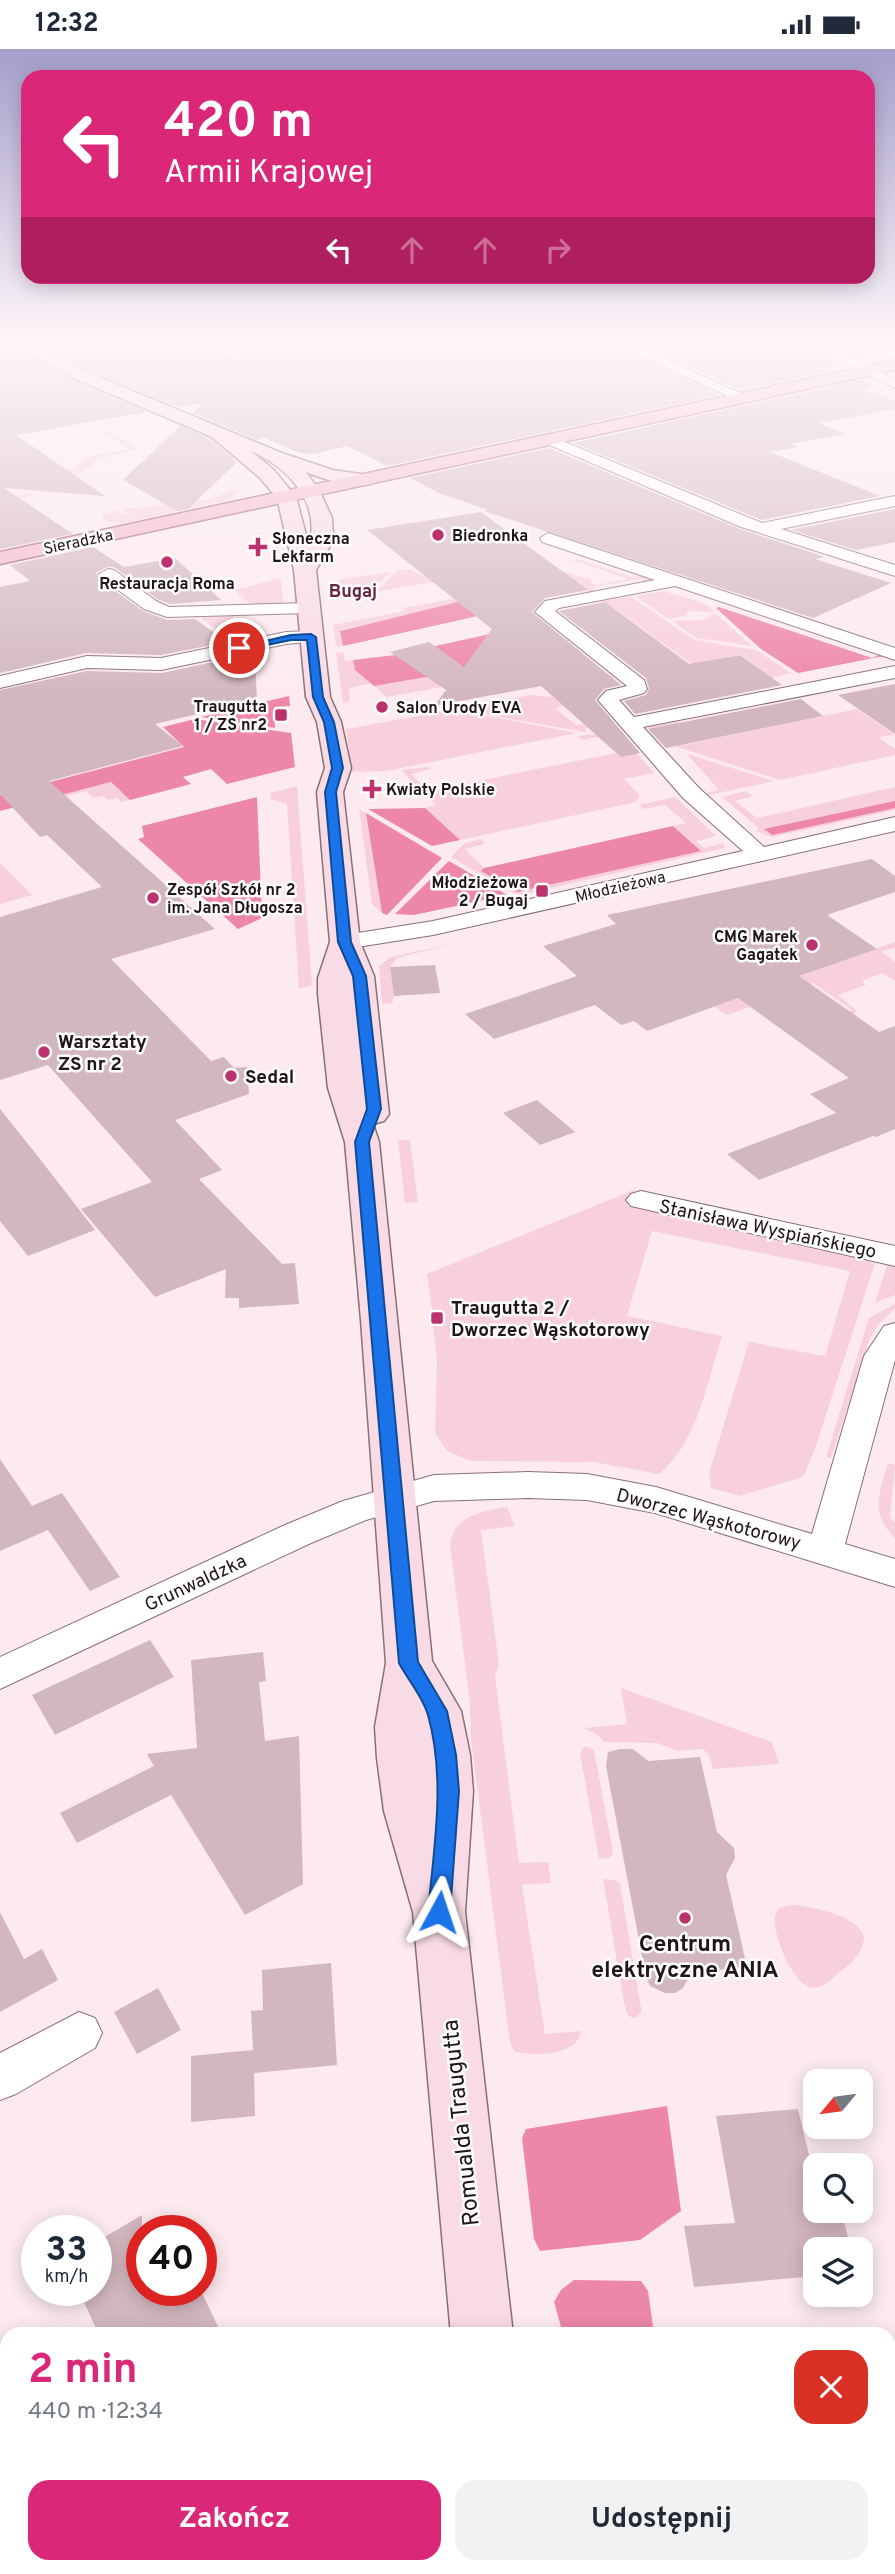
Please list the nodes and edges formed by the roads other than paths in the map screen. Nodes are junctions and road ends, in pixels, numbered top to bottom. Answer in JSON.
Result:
{"nodes":[{"id":1,"x":252,"y":462,"type":"edge"},
{"id":2,"x":281,"y":462,"type":"edge"},
{"id":3,"x":294,"y":462,"type":"edge"},
{"id":4,"x":448,"y":462,"type":"edge"},
{"id":5,"x":602,"y":462,"type":"edge"},
{"id":6,"x":367,"y":479,"type":"junction"},
{"id":7,"x":312,"y":492,"type":"junction"},
{"id":8,"x":286,"y":497,"type":"junction"},
{"id":9,"x":895,"y":501,"type":"edge"},
{"id":10,"x":762,"y":529,"type":"junction"},
{"id":11,"x":548,"y":538,"type":"dead end"},
{"id":12,"x":0,"y":558,"type":"edge"},
{"id":13,"x":305,"y":570,"type":"junction"},
{"id":14,"x":895,"y":571,"type":"edge"},
{"id":15,"x":108,"y":574,"type":"dead end"},
{"id":16,"x":675,"y":581,"type":"junction"},
{"id":17,"x":308,"y":608,"type":"junction"},
{"id":18,"x":311,"y":637,"type":"junction"},
{"id":19,"x":895,"y":655,"type":"edge"},
{"id":20,"x":895,"y":672,"type":"edge"},
{"id":21,"x":0,"y":682,"type":"edge"},
{"id":22,"x":628,"y":724,"type":"junction"},
{"id":23,"x":895,"y":824,"type":"edge"},
{"id":24,"x":760,"y":855,"type":"junction"},
{"id":25,"x":345,"y":942,"type":"junction"},
{"id":26,"x":641,"y":1200,"type":"dead end"},
{"id":27,"x":895,"y":1256,"type":"edge"},
{"id":28,"x":895,"y":1334,"type":"edge"},
{"id":29,"x":394,"y":1498,"type":"junction"},
{"id":30,"x":825,"y":1550,"type":"junction"},
{"id":31,"x":895,"y":1573,"type":"edge"},
{"id":32,"x":0,"y":1674,"type":"edge"},
{"id":33,"x":79,"y":2033,"type":"dead end"},
{"id":34,"x":0,"y":2078,"type":"edge"},
{"id":35,"x":481,"y":2327,"type":"edge"}],
"edges":[{"from":1,"to":8,"type":"street"},
{"from":2,"to":7,"type":"street"},
{"from":3,"to":6,"type":"street"},
{"from":4,"to":6,"type":"main road","name":"Sieradzka"},
{"from":5,"to":10,"type":"street"},
{"from":6,"to":7,"type":"main road","name":"Sieradzka"},
{"from":7,"to":8,"type":"main road","name":"Sieradzka"},
{"from":7,"to":13,"type":"street"},
{"from":8,"to":12,"type":"main road","name":"Sieradzka"},
{"from":8,"to":13,"type":"street","name":"Romualda Traugutta"},
{"from":9,"to":10,"type":"street"},
{"from":10,"to":14,"type":"street"},
{"from":11,"to":16,"type":"street"},
{"from":13,"to":17,"type":"street","name":"Romualda Traugutta"},
{"from":15,"to":17,"type":"street"},
{"from":16,"to":19,"type":"street"},
{"from":16,"to":22,"type":"street"},
{"from":17,"to":18,"type":"street","name":"Romualda Traugutta"},
{"from":18,"to":21,"type":"street"},
{"from":18,"to":25,"type":"street","name":"Romualda Traugutta"},
{"from":20,"to":22,"type":"street"},
{"from":22,"to":24,"type":"street"},
{"from":23,"to":24,"type":"street","name":"Młodzieżowa"},
{"from":24,"to":25,"type":"street","name":"Młodzieżowa"},
{"from":25,"to":29,"type":"street","name":"Romualda Traugutta"},
{"from":26,"to":27,"type":"street","name":"Stanisława Wyspiańskiego"},
{"from":28,"to":30,"type":"street"},
{"from":29,"to":30,"type":"street","name":"Dworzec Wąskotorowy"},
{"from":29,"to":32,"type":"street","name":"Grunwaldzka"},
{"from":29,"to":35,"type":"street","name":"Romualda Traugutta"},
{"from":30,"to":31,"type":"street","name":"Dworzec Wąskotorowy"},
{"from":33,"to":34,"type":"street"}]}
